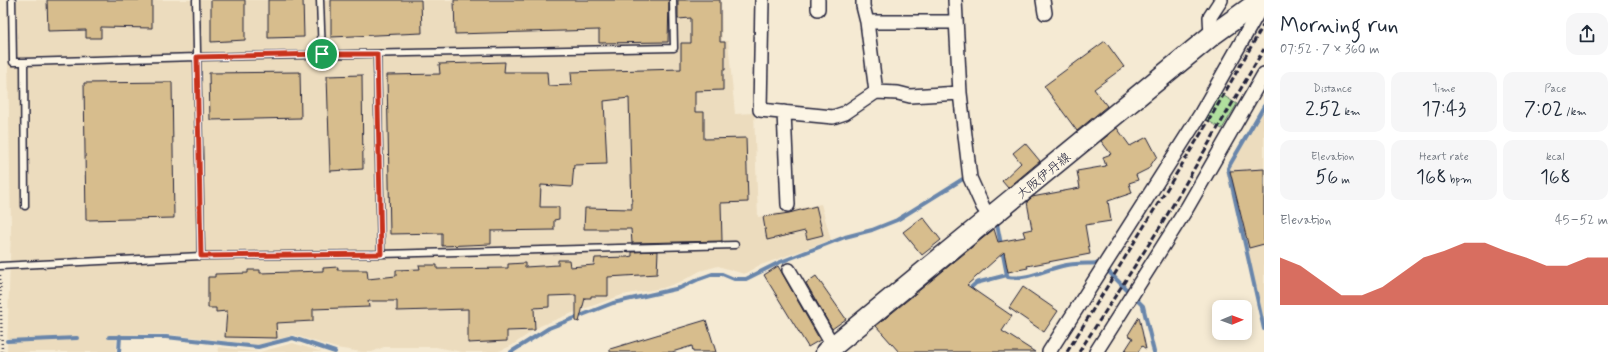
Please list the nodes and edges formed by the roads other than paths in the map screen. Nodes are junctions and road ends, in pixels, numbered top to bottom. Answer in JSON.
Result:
{"nodes":[{"id":1,"x":12,"y":0,"type":"edge"},
{"id":2,"x":196,"y":0,"type":"edge"},
{"id":3,"x":320,"y":0,"type":"edge"},
{"id":4,"x":673,"y":0,"type":"edge"},
{"id":5,"x":762,"y":0,"type":"edge"},
{"id":6,"x":863,"y":0,"type":"edge"},
{"id":7,"x":954,"y":0,"type":"edge"},
{"id":8,"x":1221,"y":0,"type":"edge"},
{"id":9,"x":1262,"y":0,"type":"edge"},
{"id":10,"x":1264,"y":2,"type":"edge"},
{"id":11,"x":867,"y":22,"type":"junction"},
{"id":12,"x":956,"y":22,"type":"junction"},
{"id":13,"x":1211,"y":36,"type":"junction"},
{"id":14,"x":322,"y":54,"type":"junction"},
{"id":15,"x":377,"y":54,"type":"junction"},
{"id":16,"x":197,"y":57,"type":"junction"},
{"id":17,"x":24,"y":62,"type":"junction"},
{"id":18,"x":1264,"y":74,"type":"edge"},
{"id":19,"x":876,"y":92,"type":"junction"},
{"id":20,"x":960,"y":93,"type":"junction"},
{"id":21,"x":784,"y":112,"type":"junction"},
{"id":22,"x":788,"y":205,"type":"dead end"},
{"id":23,"x":25,"y":206,"type":"dead end"},
{"id":24,"x":991,"y":218,"type":"junction"},
{"id":25,"x":735,"y":245,"type":"dead end"},
{"id":26,"x":381,"y":254,"type":"junction"},
{"id":27,"x":201,"y":256,"type":"junction"},
{"id":28,"x":1,"y":266,"type":"edge"},
{"id":29,"x":789,"y":270,"type":"dead end"},
{"id":30,"x":829,"y":349,"type":"edge"},
{"id":31,"x":1049,"y":352,"type":"edge"},
{"id":32,"x":1096,"y":352,"type":"edge"}],
"edges":[{"from":1,"to":17,"type":"lane"},
{"from":2,"to":16,"type":"lane"},
{"from":3,"to":14,"type":"lane"},
{"from":4,"to":15,"type":"lane"},
{"from":5,"to":21,"type":"street"},
{"from":6,"to":11,"type":"street"},
{"from":7,"to":12,"type":"street"},
{"from":8,"to":13,"type":"street"},
{"from":9,"to":13,"type":"main road","name":"大阪伊丹線"},
{"from":10,"to":31,"type":"street"},
{"from":11,"to":12,"type":"street"},
{"from":11,"to":19,"type":"street"},
{"from":12,"to":20,"type":"street"},
{"from":13,"to":24,"type":"main road","name":"大阪伊丹線"},
{"from":14,"to":15,"type":"lane"},
{"from":14,"to":16,"type":"lane"},
{"from":15,"to":26,"type":"lane"},
{"from":16,"to":17,"type":"lane"},
{"from":16,"to":27,"type":"lane"},
{"from":17,"to":23,"type":"lane"},
{"from":18,"to":32,"type":"street"},
{"from":19,"to":20,"type":"street"},
{"from":19,"to":21,"type":"street"},
{"from":20,"to":24,"type":"street"},
{"from":21,"to":22,"type":"street"},
{"from":24,"to":30,"type":"main road","name":"大阪伊丹線"},
{"from":25,"to":26,"type":"lane"},
{"from":26,"to":27,"type":"lane"},
{"from":27,"to":28,"type":"lane"},
{"from":29,"to":30,"type":"street"}]}
